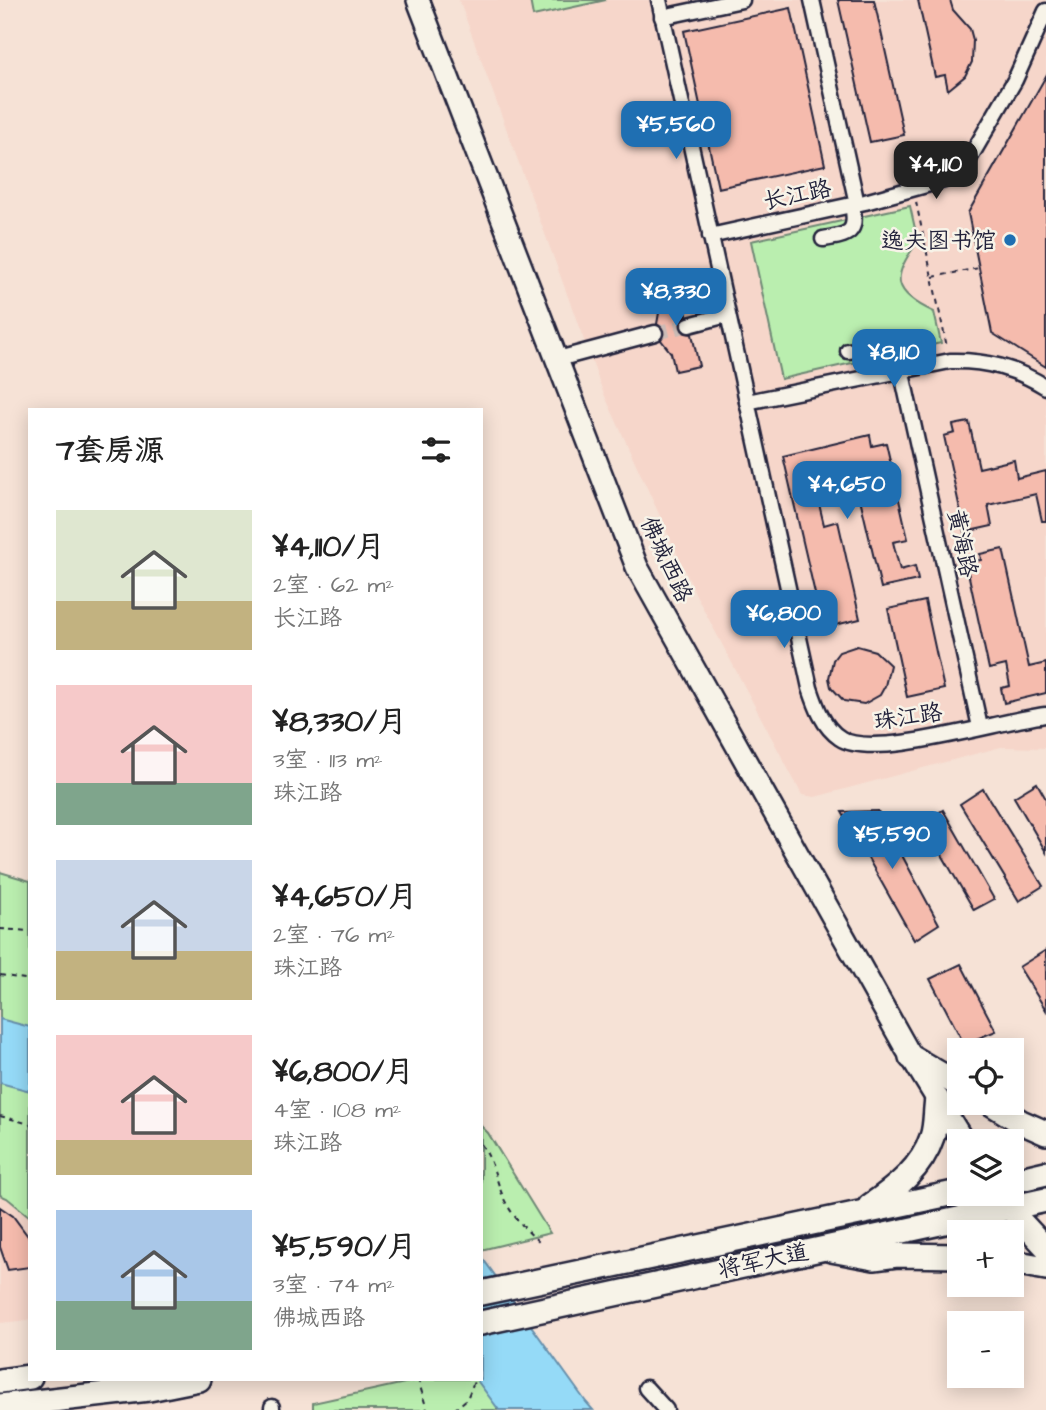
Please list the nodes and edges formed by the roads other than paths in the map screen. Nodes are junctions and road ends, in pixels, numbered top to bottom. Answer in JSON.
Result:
{"nodes":[{"id":1,"x":418,"y":0,"type":"edge"},
{"id":2,"x":659,"y":0,"type":"edge"},
{"id":3,"x":742,"y":0,"type":"edge"},
{"id":4,"x":812,"y":0,"type":"edge"},
{"id":5,"x":1046,"y":11,"type":"edge"},
{"id":6,"x":662,"y":17,"type":"junction"},
{"id":7,"x":855,"y":204,"type":"junction"},
{"id":8,"x":710,"y":236,"type":"junction"},
{"id":9,"x":823,"y":239,"type":"dead end"},
{"id":10,"x":727,"y":315,"type":"junction"},
{"id":11,"x":689,"y":325,"type":"tunnel mouth"},
{"id":12,"x":655,"y":333,"type":"tunnel mouth"},
{"id":13,"x":848,"y":351,"type":"dead end"},
{"id":14,"x":558,"y":359,"type":"junction"},
{"id":15,"x":894,"y":371,"type":"junction"},
{"id":16,"x":1046,"y":387,"type":"edge"},
{"id":17,"x":747,"y":402,"type":"junction"},
{"id":18,"x":1046,"y":715,"type":"edge"},
{"id":19,"x":980,"y":727,"type":"junction"},
{"id":20,"x":911,"y":1057,"type":"junction"},
{"id":21,"x":947,"y":1078,"type":"edge"},
{"id":22,"x":937,"y":1098,"type":"junction"},
{"id":23,"x":1010,"y":1115,"type":"edge"},
{"id":24,"x":956,"y":1129,"type":"edge"},
{"id":25,"x":1046,"y":1133,"type":"edge"},
{"id":26,"x":1046,"y":1173,"type":"edge"},
{"id":27,"x":1024,"y":1178,"type":"edge"},
{"id":28,"x":947,"y":1194,"type":"edge"},
{"id":29,"x":1024,"y":1200,"type":"edge"},
{"id":30,"x":1046,"y":1200,"type":"edge"},
{"id":31,"x":983,"y":1206,"type":"edge"},
{"id":32,"x":1007,"y":1206,"type":"edge"},
{"id":33,"x":860,"y":1212,"type":"junction"},
{"id":34,"x":821,"y":1248,"type":"junction"},
{"id":35,"x":1046,"y":1248,"type":"edge"},
{"id":36,"x":947,"y":1256,"type":"edge"},
{"id":37,"x":1024,"y":1264,"type":"edge"},
{"id":38,"x":1046,"y":1268,"type":"edge"},
{"id":39,"x":483,"y":1293,"type":"edge"},
{"id":40,"x":483,"y":1322,"type":"edge"},
{"id":41,"x":28,"y":1377,"type":"edge"},
{"id":42,"x":0,"y":1381,"type":"edge"},
{"id":43,"x":189,"y":1381,"type":"edge"},
{"id":44,"x":646,"y":1388,"type":"dead end"},
{"id":45,"x":0,"y":1406,"type":"edge"},
{"id":46,"x":666,"y":1410,"type":"edge"}],
"edges":[{"from":1,"to":14,"type":"main road","name":"佛城西路"},
{"from":2,"to":6,"type":"street","name":"珠江路"},
{"from":3,"to":6,"type":"street"},
{"from":4,"to":7,"type":"street"},
{"from":5,"to":7,"type":"street","name":"长江路"},
{"from":6,"to":8,"type":"street","name":"珠江路"},
{"from":7,"to":8,"type":"street","name":"长江路"},
{"from":7,"to":9,"type":"street"},
{"from":8,"to":10,"type":"street","name":"珠江路"},
{"from":10,"to":11,"type":"street"},
{"from":10,"to":17,"type":"street","name":"珠江路"},
{"from":12,"to":14,"type":"street"},
{"from":13,"to":15,"type":"street"},
{"from":14,"to":20,"type":"main road","name":"佛城西路"},
{"from":15,"to":16,"type":"street"},
{"from":15,"to":17,"type":"street"},
{"from":15,"to":19,"type":"street","name":"黄海路"},
{"from":17,"to":19,"type":"street","name":"珠江路"},
{"from":18,"to":19,"type":"street","name":"珠江路"},
{"from":20,"to":21,"type":"main road"},
{"from":20,"to":22,"type":"main road","name":"佛城西路"},
{"from":22,"to":24,"type":"main road","name":"佛城西路"},
{"from":22,"to":33,"type":"main road"},
{"from":23,"to":25,"type":"main road"},
{"from":26,"to":27,"type":"main road"},
{"from":28,"to":33,"type":"main road","name":"将军大道"},
{"from":29,"to":30,"type":"main road","name":"将军大道"},
{"from":31,"to":34,"type":"main road","name":"将军大道"},
{"from":32,"to":35,"type":"main road"},
{"from":33,"to":39,"type":"main road","name":"将军大道"},
{"from":34,"to":36,"type":"main road"},
{"from":34,"to":40,"type":"main road","name":"将军大道"},
{"from":37,"to":38,"type":"main road"},
{"from":41,"to":42,"type":"main road"},
{"from":43,"to":45,"type":"main road"},
{"from":44,"to":46,"type":"street"}]}
